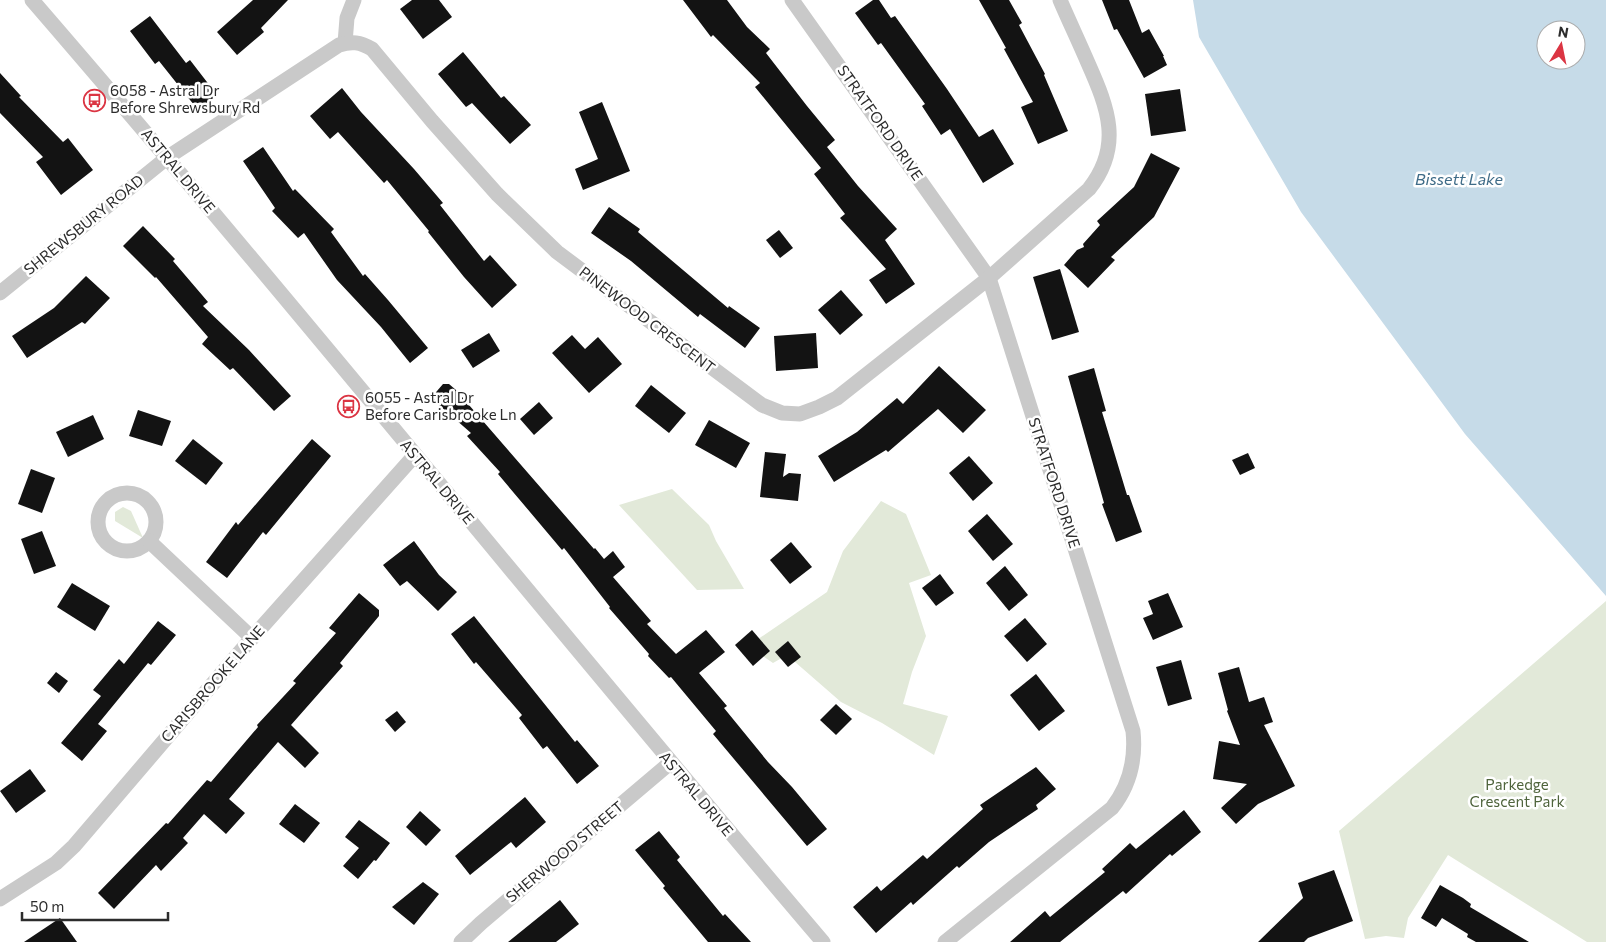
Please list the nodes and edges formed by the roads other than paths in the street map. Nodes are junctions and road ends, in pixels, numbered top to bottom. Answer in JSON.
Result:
{"nodes":[{"id":1,"x":32,"y":0,"type":"edge"},
{"id":2,"x":354,"y":0,"type":"edge"},
{"id":3,"x":792,"y":0,"type":"edge"},
{"id":4,"x":1060,"y":0,"type":"edge"},
{"id":5,"x":345,"y":43,"type":"junction"},
{"id":6,"x":168,"y":157,"type":"junction"},
{"id":7,"x":989,"y":278,"type":"junction"},
{"id":8,"x":0,"y":294,"type":"edge"},
{"id":9,"x":415,"y":455,"type":"junction"},
{"id":10,"x":149,"y":541,"type":"dead end"},
{"id":11,"x":252,"y":638,"type":"junction"},
{"id":12,"x":670,"y":763,"type":"junction"},
{"id":13,"x":0,"y":899,"type":"edge"},
{"id":14,"x":461,"y":942,"type":"edge"},
{"id":15,"x":823,"y":942,"type":"edge"},
{"id":16,"x":945,"y":942,"type":"edge"}],
"edges":[{"from":1,"to":6,"type":"street","name":"ASTRAL DRIVE"},
{"from":2,"to":5,"type":"street"},
{"from":3,"to":7,"type":"street","name":"STRATFORD DRIVE"},
{"from":4,"to":7,"type":"street","name":"PINEWOOD CRESCENT"},
{"from":5,"to":6,"type":"street","name":"SHREWSBURY ROAD"},
{"from":5,"to":7,"type":"street","name":"PINEWOOD CRESCENT"},
{"from":6,"to":8,"type":"street","name":"SHREWSBURY ROAD"},
{"from":6,"to":9,"type":"street","name":"ASTRAL DRIVE"},
{"from":7,"to":16,"type":"street","name":"STRATFORD DRIVE"},
{"from":9,"to":11,"type":"street","name":"CARISBROOKE LANE"},
{"from":9,"to":12,"type":"street","name":"ASTRAL DRIVE"},
{"from":10,"to":11,"type":"street"},
{"from":11,"to":13,"type":"street","name":"CARISBROOKE LANE"},
{"from":12,"to":14,"type":"street","name":"SHERWOOD STREET"},
{"from":12,"to":15,"type":"street","name":"ASTRAL DRIVE"}]}
